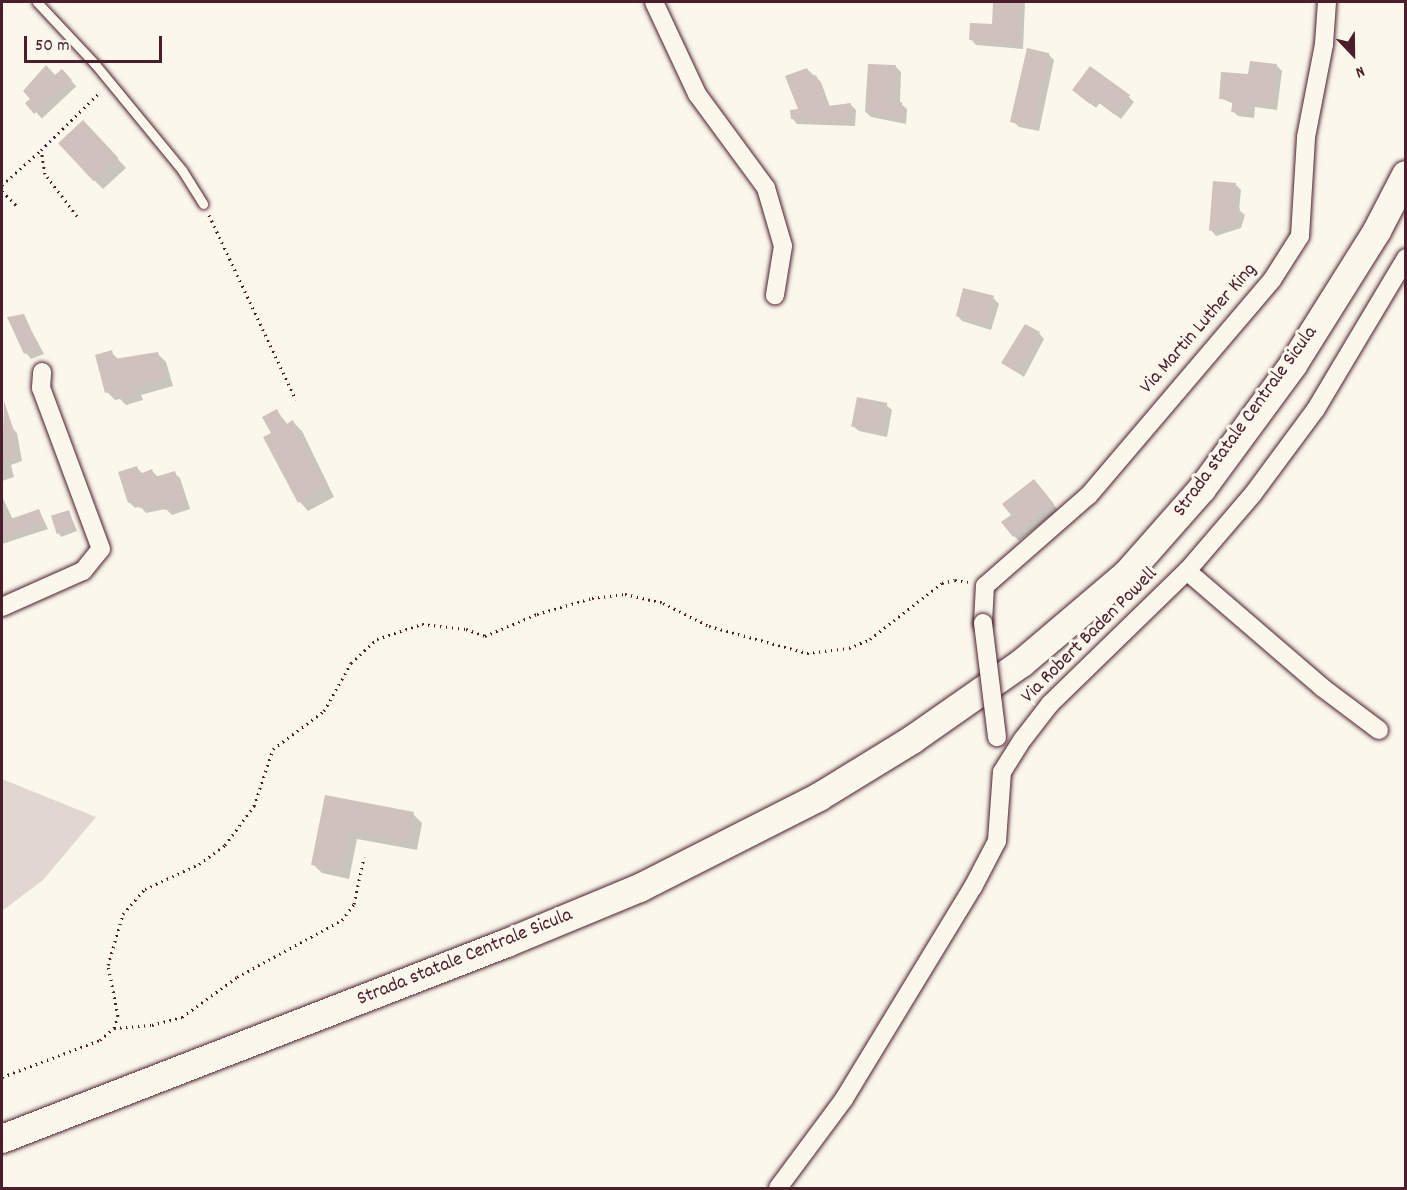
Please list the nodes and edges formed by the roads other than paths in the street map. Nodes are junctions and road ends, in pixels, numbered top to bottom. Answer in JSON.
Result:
{"nodes":[{"id":1,"x":37,"y":2,"type":"edge"},
{"id":2,"x":654,"y":2,"type":"edge"},
{"id":3,"x":1328,"y":2,"type":"edge"},
{"id":4,"x":1406,"y":176,"type":"edge"},
{"id":5,"x":203,"y":204,"type":"road end"},
{"id":6,"x":1406,"y":258,"type":"edge"},
{"id":7,"x":775,"y":295,"type":"dead end"},
{"id":8,"x":42,"y":372,"type":"dead end"},
{"id":9,"x":1187,"y":571,"type":"junction"},
{"id":10,"x":2,"y":607,"type":"edge"},
{"id":11,"x":1379,"y":730,"type":"dead end"},
{"id":12,"x":1002,"y":772,"type":"junction"},
{"id":13,"x":2,"y":1139,"type":"edge"},
{"id":14,"x":778,"y":1188,"type":"edge"}],
"edges":[{"from":1,"to":5,"type":"lane"},
{"from":2,"to":7,"type":"street"},
{"from":3,"to":12,"type":"street","name":"Via Martin Luther King","bridge":true},
{"from":4,"to":13,"type":"main road","name":"Strada statale Centrale Sicula"},
{"from":6,"to":9,"type":"street","name":"Via Robert Baden Powell"},
{"from":8,"to":10,"type":"street"},
{"from":9,"to":11,"type":"street"},
{"from":9,"to":12,"type":"street","name":"Via Robert Baden Powell"},
{"from":12,"to":14,"type":"street"}]}
